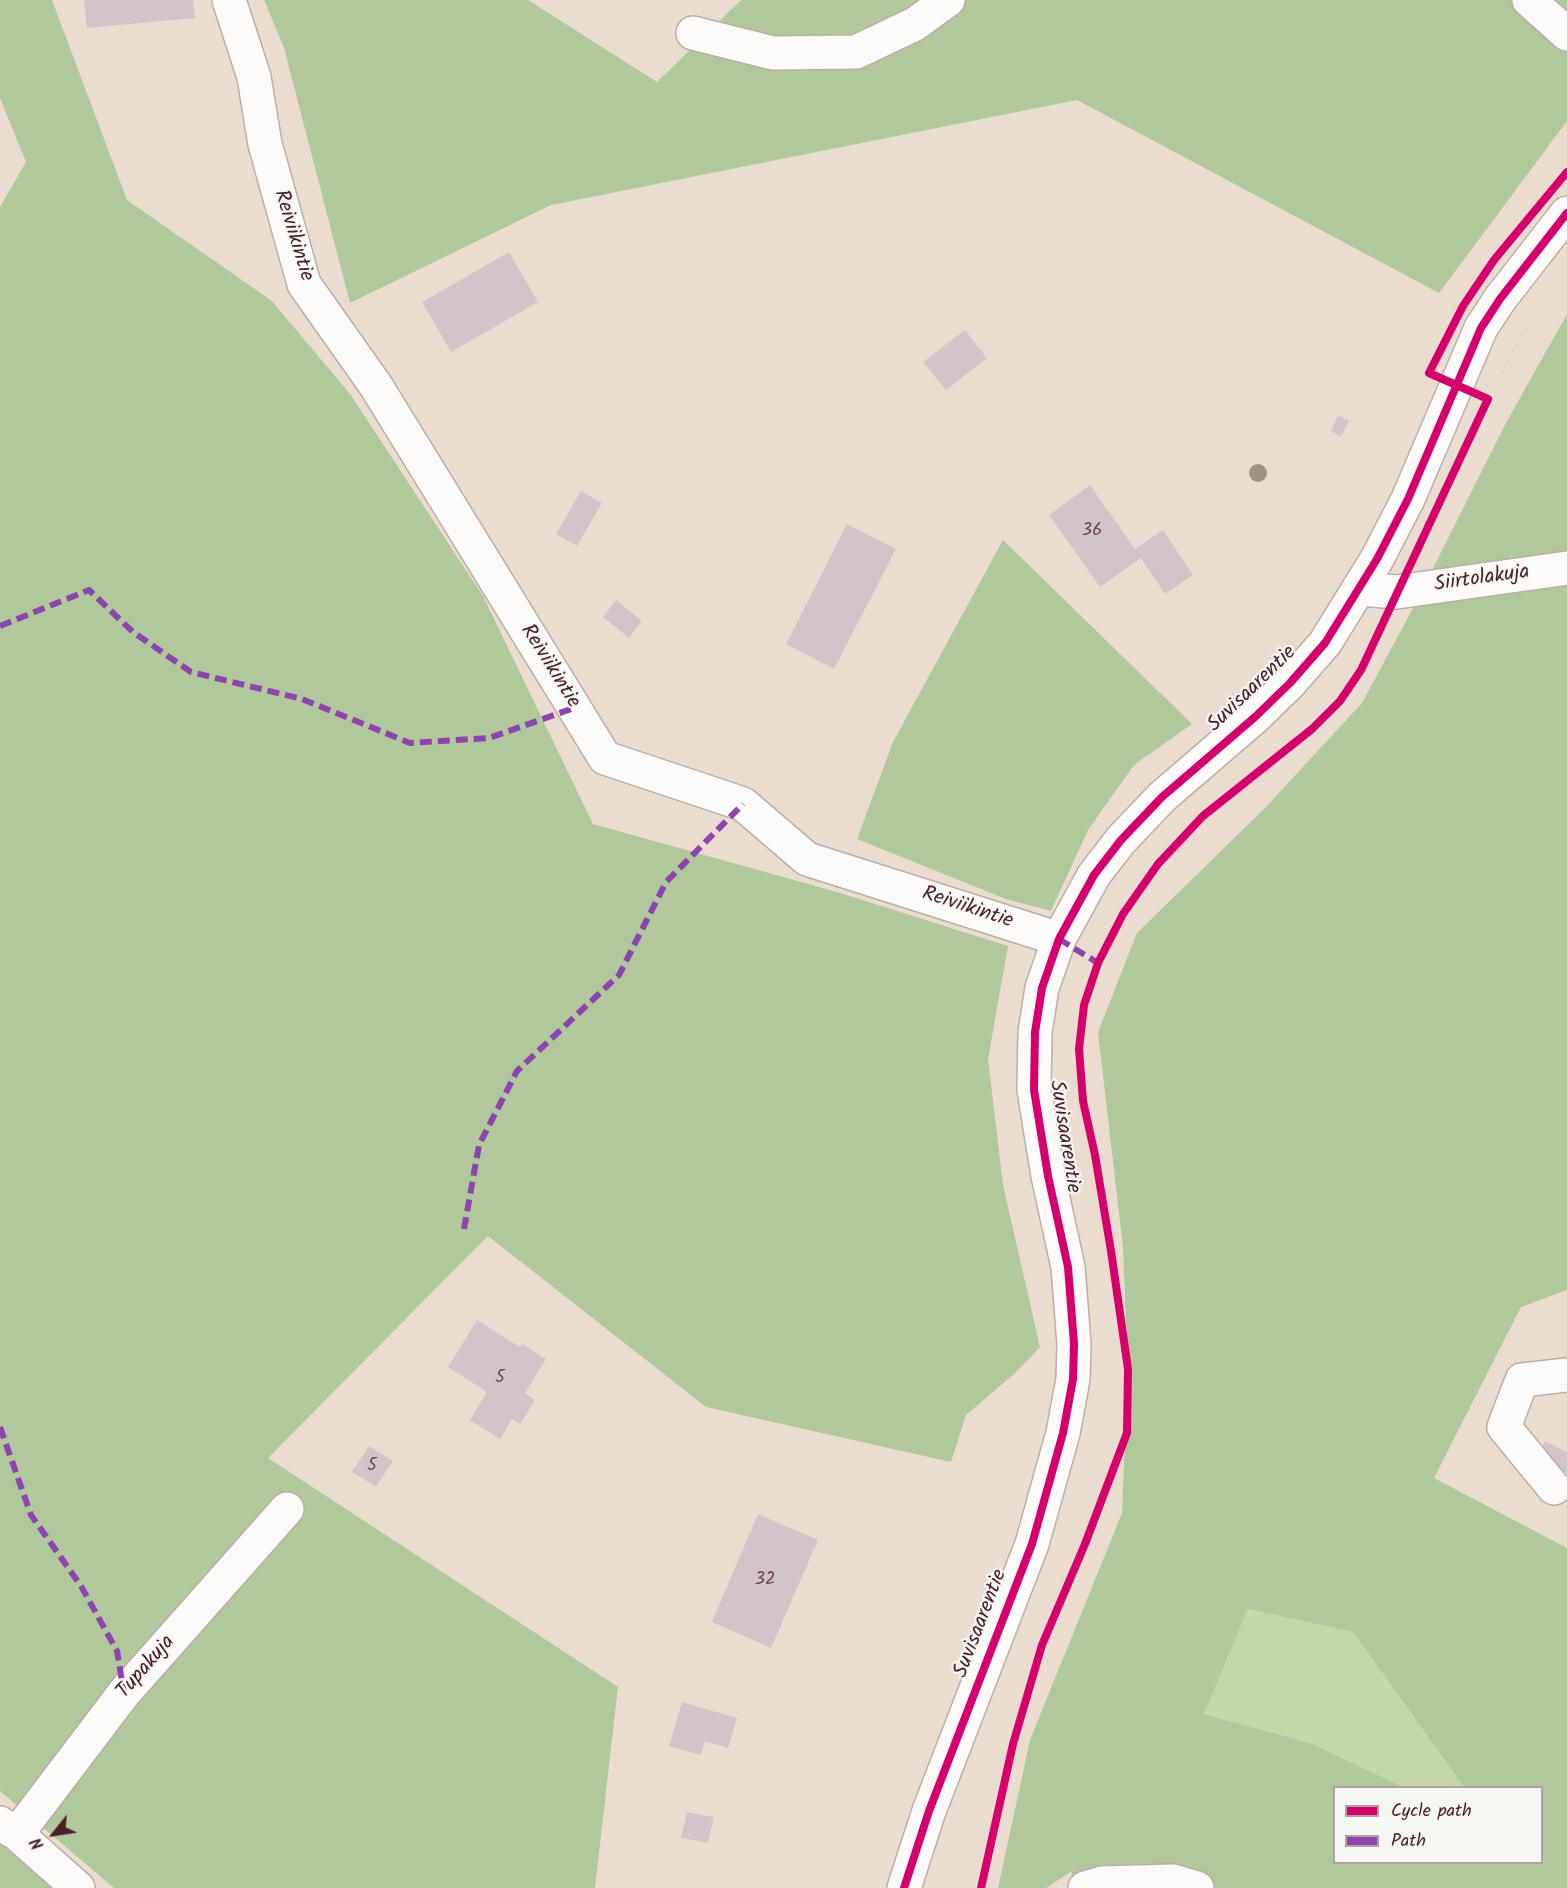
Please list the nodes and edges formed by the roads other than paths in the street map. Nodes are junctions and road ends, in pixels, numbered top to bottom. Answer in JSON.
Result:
{"nodes":[{"id":1,"x":229,"y":0,"type":"edge"},
{"id":2,"x":948,"y":0,"type":"edge"},
{"id":3,"x":1528,"y":0,"type":"edge"},
{"id":4,"x":693,"y":33,"type":"dead end"},
{"id":5,"x":1567,"y":34,"type":"edge"},
{"id":6,"x":1567,"y":213,"type":"edge"},
{"id":7,"x":1567,"y":568,"type":"edge"},
{"id":8,"x":1360,"y":589,"type":"junction"},
{"id":9,"x":1059,"y":939,"type":"junction"},
{"id":10,"x":1567,"y":1375,"type":"edge"},
{"id":11,"x":1554,"y":1488,"type":"dead end"},
{"id":12,"x":287,"y":1509,"type":"dead end"},
{"id":13,"x":8,"y":1829,"type":"edge"},
{"id":14,"x":78,"y":1888,"type":"edge"},
{"id":15,"x":904,"y":1888,"type":"edge"},
{"id":16,"x":1085,"y":1888,"type":"edge"},
{"id":17,"x":1197,"y":1888,"type":"edge"}],
"edges":[{"from":1,"to":9,"type":"street","name":"Reiviikintie"},
{"from":2,"to":4,"type":"street"},
{"from":3,"to":5,"type":"street"},
{"from":6,"to":8,"type":"street","name":"Suvisaarentie"},
{"from":7,"to":8,"type":"street","name":"Siirtolakuja"},
{"from":8,"to":9,"type":"street","name":"Suvisaarentie"},
{"from":9,"to":15,"type":"street","name":"Suvisaarentie"},
{"from":10,"to":11,"type":"street"},
{"from":12,"to":13,"type":"street","name":"Tupakuja"},
{"from":13,"to":14,"type":"street"},
{"from":16,"to":17,"type":"street"}]}
